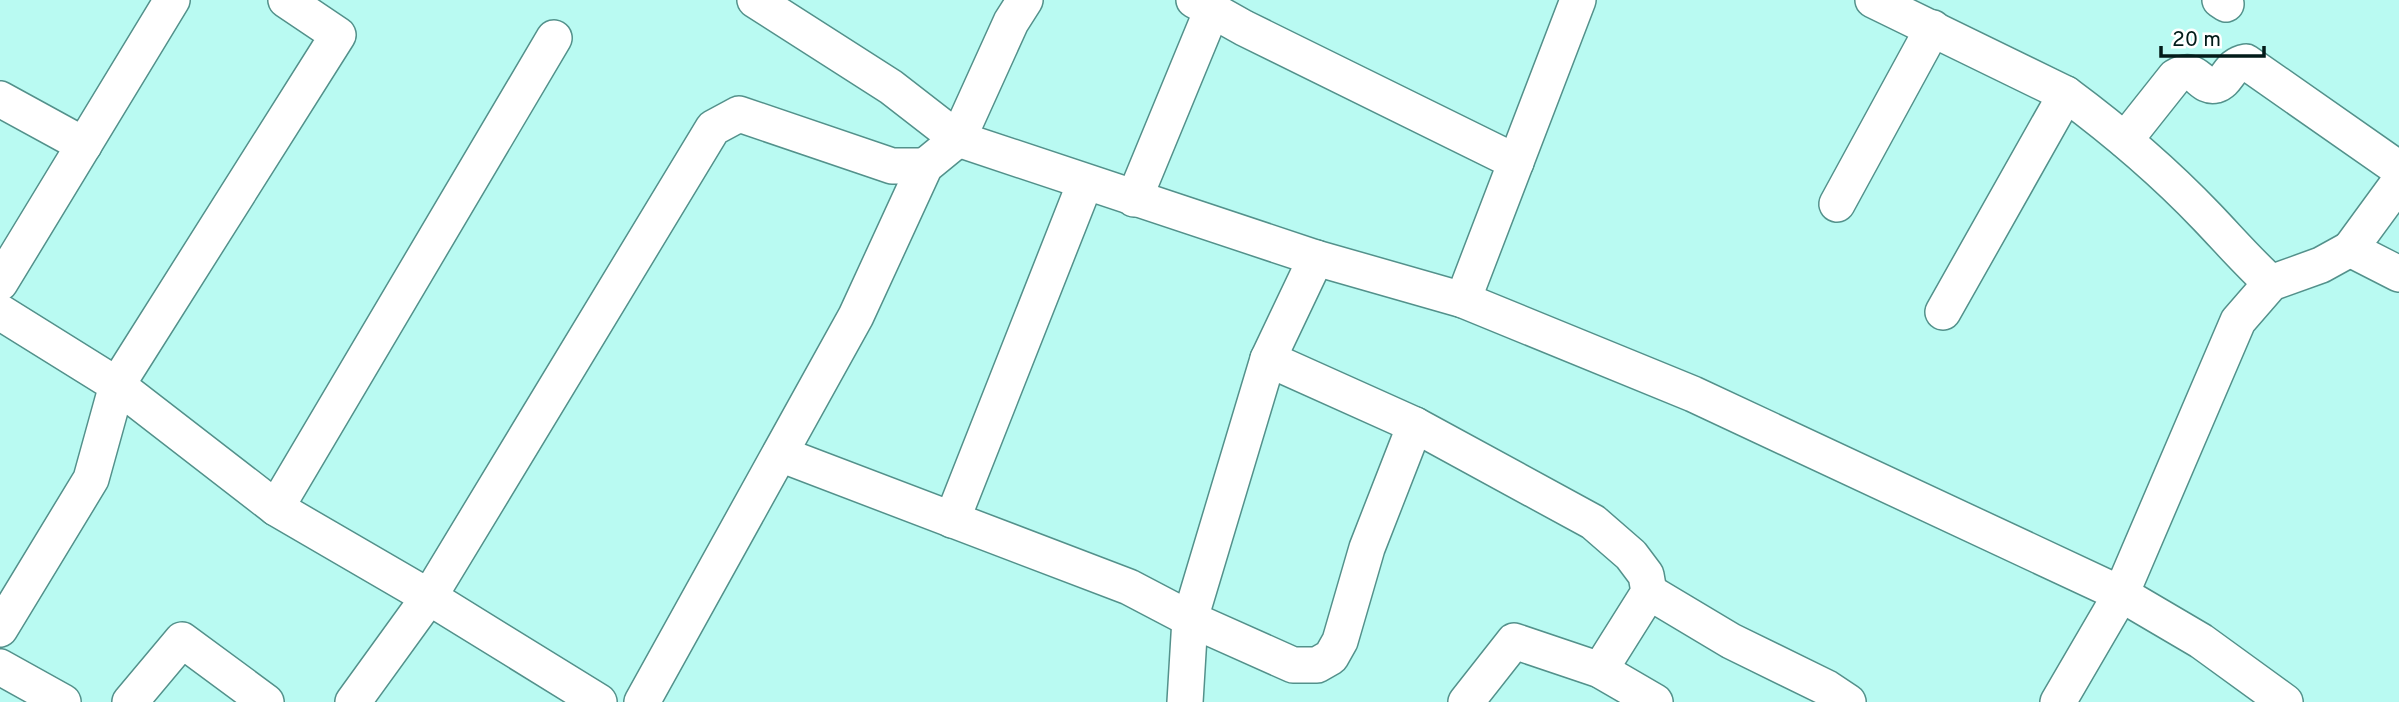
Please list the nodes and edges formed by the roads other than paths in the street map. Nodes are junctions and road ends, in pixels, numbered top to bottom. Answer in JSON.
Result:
{"nodes":[{"id":1,"x":172,"y":0,"type":"edge"},
{"id":2,"x":286,"y":0,"type":"edge"},
{"id":3,"x":755,"y":0,"type":"edge"},
{"id":4,"x":1025,"y":0,"type":"edge"},
{"id":5,"x":1578,"y":0,"type":"edge"},
{"id":6,"x":1873,"y":0,"type":"edge"},
{"id":7,"x":1203,"y":5,"type":"edge"},
{"id":8,"x":1933,"y":28,"type":"junction"},
{"id":9,"x":554,"y":38,"type":"dead end"},
{"id":10,"x":2066,"y":94,"type":"junction"},
{"id":11,"x":0,"y":99,"type":"edge"},
{"id":12,"x":958,"y":139,"type":"junction"},
{"id":13,"x":2124,"y":140,"type":"junction"},
{"id":14,"x":83,"y":145,"type":"junction"},
{"id":15,"x":1516,"y":162,"type":"junction"},
{"id":16,"x":925,"y":166,"type":"junction"},
{"id":17,"x":2399,"y":169,"type":"edge"},
{"id":18,"x":2399,"y":182,"type":"edge"},
{"id":19,"x":1085,"y":183,"type":"junction"},
{"id":20,"x":1134,"y":199,"type":"junction"},
{"id":21,"x":1837,"y":204,"type":"dead end"},
{"id":22,"x":2350,"y":249,"type":"junction"},
{"id":23,"x":1316,"y":258,"type":"junction"},
{"id":24,"x":2399,"y":274,"type":"edge"},
{"id":25,"x":0,"y":283,"type":"edge"},
{"id":26,"x":2270,"y":284,"type":"junction"},
{"id":27,"x":1463,"y":300,"type":"junction"},
{"id":28,"x":0,"y":312,"type":"edge"},
{"id":29,"x":1943,"y":312,"type":"dead end"},
{"id":30,"x":1268,"y":359,"type":"junction"},
{"id":31,"x":117,"y":385,"type":"junction"},
{"id":32,"x":1415,"y":425,"type":"junction"},
{"id":33,"x":779,"y":454,"type":"junction"},
{"id":34,"x":276,"y":508,"type":"junction"},
{"id":35,"x":952,"y":520,"type":"junction"},
{"id":36,"x":1649,"y":592,"type":"junction"},
{"id":37,"x":2121,"y":594,"type":"junction"},
{"id":38,"x":429,"y":597,"type":"junction"},
{"id":39,"x":1190,"y":619,"type":"junction"},
{"id":40,"x":0,"y":629,"type":"edge"},
{"id":41,"x":0,"y":667,"type":"edge"},
{"id":42,"x":1600,"y":670,"type":"junction"},
{"id":43,"x":63,"y":702,"type":"edge"},
{"id":44,"x":130,"y":702,"type":"edge"},
{"id":45,"x":266,"y":702,"type":"edge"},
{"id":46,"x":353,"y":702,"type":"edge"},
{"id":47,"x":599,"y":702,"type":"edge"},
{"id":48,"x":642,"y":702,"type":"edge"},
{"id":49,"x":1185,"y":702,"type":"edge"},
{"id":50,"x":1466,"y":702,"type":"edge"},
{"id":51,"x":1656,"y":702,"type":"edge"},
{"id":52,"x":1848,"y":702,"type":"edge"},
{"id":53,"x":2058,"y":702,"type":"edge"},
{"id":54,"x":2285,"y":702,"type":"edge"}],
"edges":[{"from":1,"to":14,"type":"street"},
{"from":2,"to":31,"type":"street"},
{"from":3,"to":12,"type":"street"},
{"from":4,"to":12,"type":"street"},
{"from":5,"to":15,"type":"street"},
{"from":6,"to":8,"type":"street"},
{"from":7,"to":15,"type":"street"},
{"from":7,"to":20,"type":"street"},
{"from":8,"to":10,"type":"street"},
{"from":8,"to":21,"type":"street"},
{"from":9,"to":34,"type":"street"},
{"from":10,"to":13,"type":"street"},
{"from":10,"to":29,"type":"street"},
{"from":11,"to":14,"type":"street"},
{"from":12,"to":16,"type":"street"},
{"from":12,"to":19,"type":"street"},
{"from":13,"to":17,"type":"street"},
{"from":13,"to":26,"type":"street"},
{"from":14,"to":25,"type":"street"},
{"from":15,"to":27,"type":"street"},
{"from":16,"to":33,"type":"street"},
{"from":16,"to":38,"type":"street"},
{"from":18,"to":22,"type":"street"},
{"from":19,"to":20,"type":"street"},
{"from":19,"to":35,"type":"street"},
{"from":20,"to":23,"type":"street"},
{"from":22,"to":24,"type":"street"},
{"from":22,"to":26,"type":"street"},
{"from":23,"to":27,"type":"street"},
{"from":23,"to":30,"type":"street"},
{"from":26,"to":37,"type":"street"},
{"from":27,"to":37,"type":"street"},
{"from":28,"to":31,"type":"street"},
{"from":30,"to":32,"type":"street"},
{"from":30,"to":39,"type":"street"},
{"from":31,"to":34,"type":"street"},
{"from":31,"to":40,"type":"street"},
{"from":32,"to":36,"type":"street"},
{"from":32,"to":39,"type":"street"},
{"from":33,"to":35,"type":"street"},
{"from":33,"to":48,"type":"street"},
{"from":34,"to":38,"type":"street"},
{"from":35,"to":39,"type":"street"},
{"from":36,"to":42,"type":"street"},
{"from":36,"to":52,"type":"street"},
{"from":37,"to":53,"type":"street"},
{"from":37,"to":54,"type":"street"},
{"from":38,"to":46,"type":"street"},
{"from":38,"to":47,"type":"street"},
{"from":39,"to":49,"type":"street"},
{"from":41,"to":43,"type":"street"},
{"from":42,"to":50,"type":"street"},
{"from":42,"to":51,"type":"street"},
{"from":44,"to":45,"type":"street"}]}
